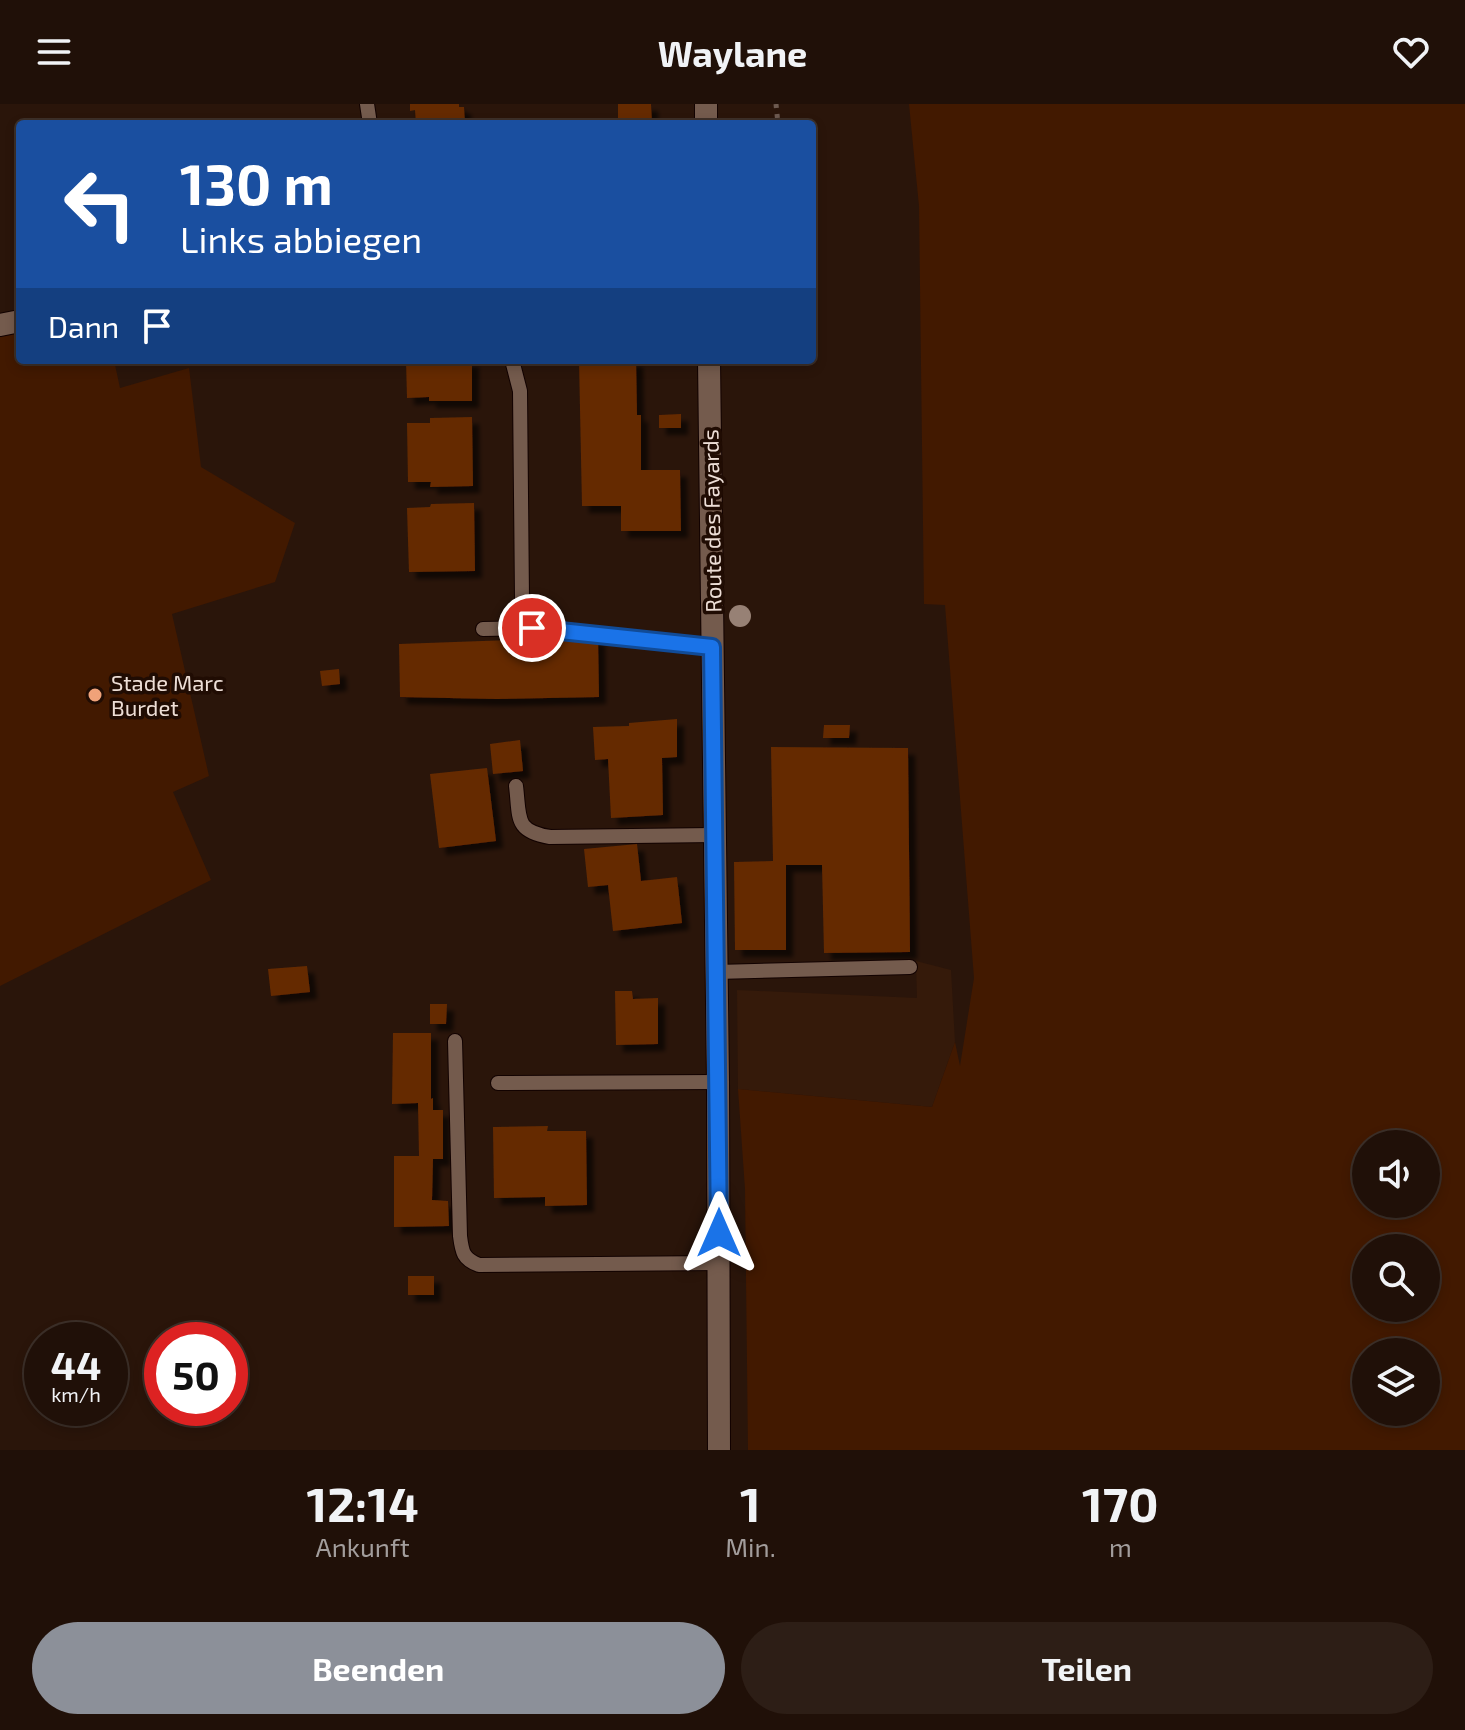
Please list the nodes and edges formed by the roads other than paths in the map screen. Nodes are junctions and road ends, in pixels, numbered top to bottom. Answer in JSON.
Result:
{"nodes":[{"id":1,"x":513,"y":364,"type":"edge"},
{"id":2,"x":709,"y":364,"type":"edge"},
{"id":3,"x":522,"y":598,"type":"dead end"},
{"id":4,"x":483,"y":629,"type":"dead end"},
{"id":5,"x":712,"y":647,"type":"junction"},
{"id":6,"x":516,"y":786,"type":"dead end"},
{"id":7,"x":714,"y":835,"type":"junction"},
{"id":8,"x":910,"y":967,"type":"dead end"},
{"id":9,"x":716,"y":972,"type":"junction"},
{"id":10,"x":455,"y":1041,"type":"dead end"},
{"id":11,"x":718,"y":1082,"type":"junction"},
{"id":12,"x":498,"y":1083,"type":"dead end"},
{"id":13,"x":719,"y":1263,"type":"junction"},
{"id":14,"x":719,"y":1450,"type":"edge"}],
"edges":[{"from":1,"to":3,"type":"lane"},
{"from":2,"to":5,"type":"main road","name":"Route des Fayards"},
{"from":4,"to":5,"type":"lane"},
{"from":5,"to":7,"type":"main road","name":"Route des Fayards"},
{"from":6,"to":7,"type":"lane"},
{"from":7,"to":9,"type":"main road","name":"Route des Fayards"},
{"from":8,"to":9,"type":"lane"},
{"from":9,"to":11,"type":"main road","name":"Route des Fayards"},
{"from":10,"to":13,"type":"lane"},
{"from":11,"to":12,"type":"lane"},
{"from":11,"to":13,"type":"main road","name":"Route des Fayards"},
{"from":13,"to":14,"type":"main road","name":"Route des Fayards"}]}
